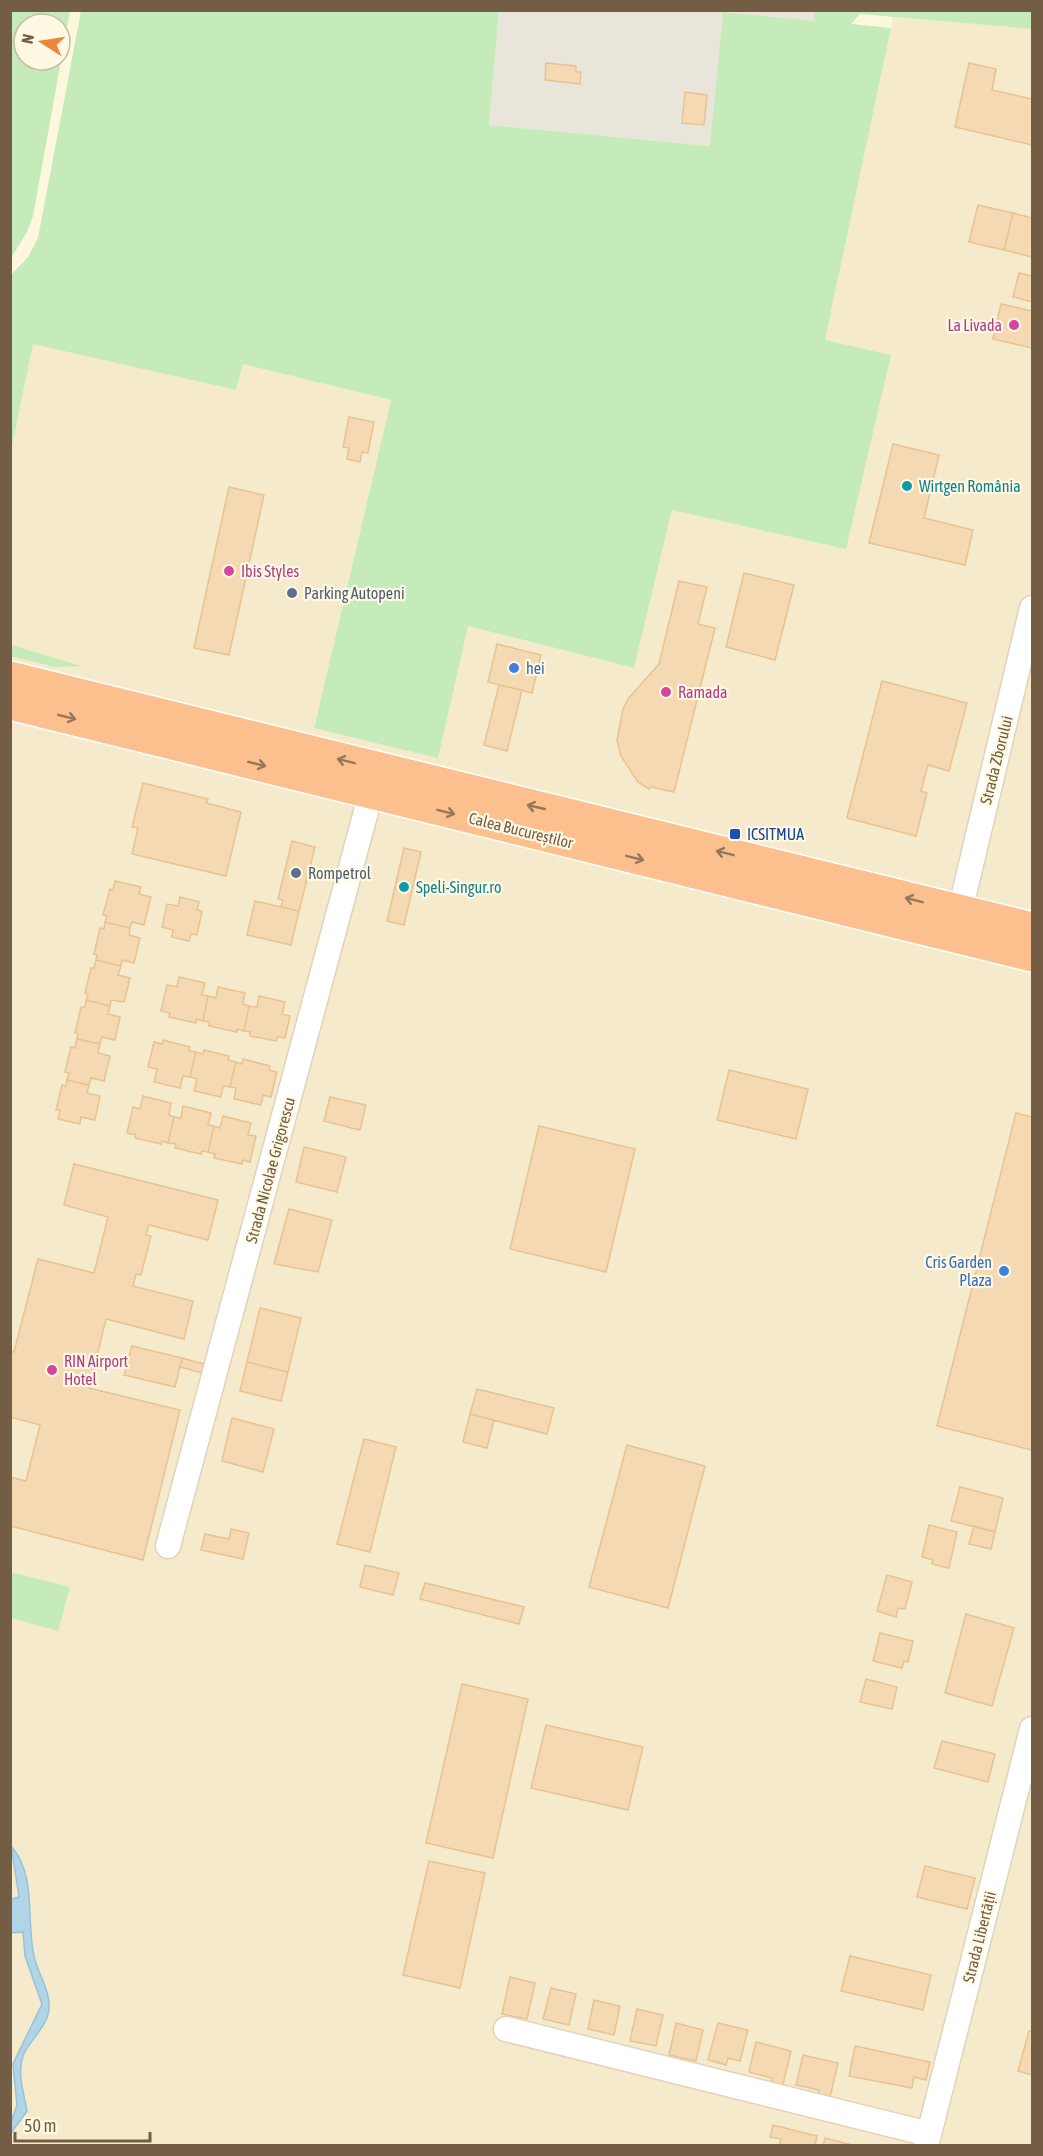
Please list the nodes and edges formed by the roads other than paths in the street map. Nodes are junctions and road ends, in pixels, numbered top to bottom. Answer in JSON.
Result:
{"nodes":[{"id":1,"x":1032,"y":608,"type":"edge"},
{"id":2,"x":10,"y":678,"type":"edge"},
{"id":3,"x":10,"y":703,"type":"edge"},
{"id":4,"x":371,"y":793,"type":"junction"},
{"id":5,"x":960,"y":911,"type":"junction"},
{"id":6,"x":1032,"y":929,"type":"edge"},
{"id":7,"x":1032,"y":955,"type":"edge"},
{"id":8,"x":168,"y":1546,"type":"dead end"},
{"id":9,"x":1031,"y":1739,"type":"edge"},
{"id":10,"x":506,"y":2030,"type":"dead end"},
{"id":11,"x":928,"y":2140,"type":"edge"}],
"edges":[{"from":1,"to":5,"type":"street","name":"Strada Zborului"},
{"from":5,"to":2,"type":"highway","name":"Calea Bucureștilor","one_way":true},
{"from":3,"to":4,"type":"highway","name":"Calea Bucureștilor","one_way":true},
{"from":4,"to":7,"type":"highway","name":"Calea Bucureștilor","one_way":true},
{"from":4,"to":8,"type":"street","name":"Strada Nicolae Grigorescu"},
{"from":5,"to":6,"type":"highway","name":"Calea Bucureștilor"},
{"from":9,"to":11,"type":"street","name":"Strada Libertății"},
{"from":10,"to":11,"type":"street"}]}
